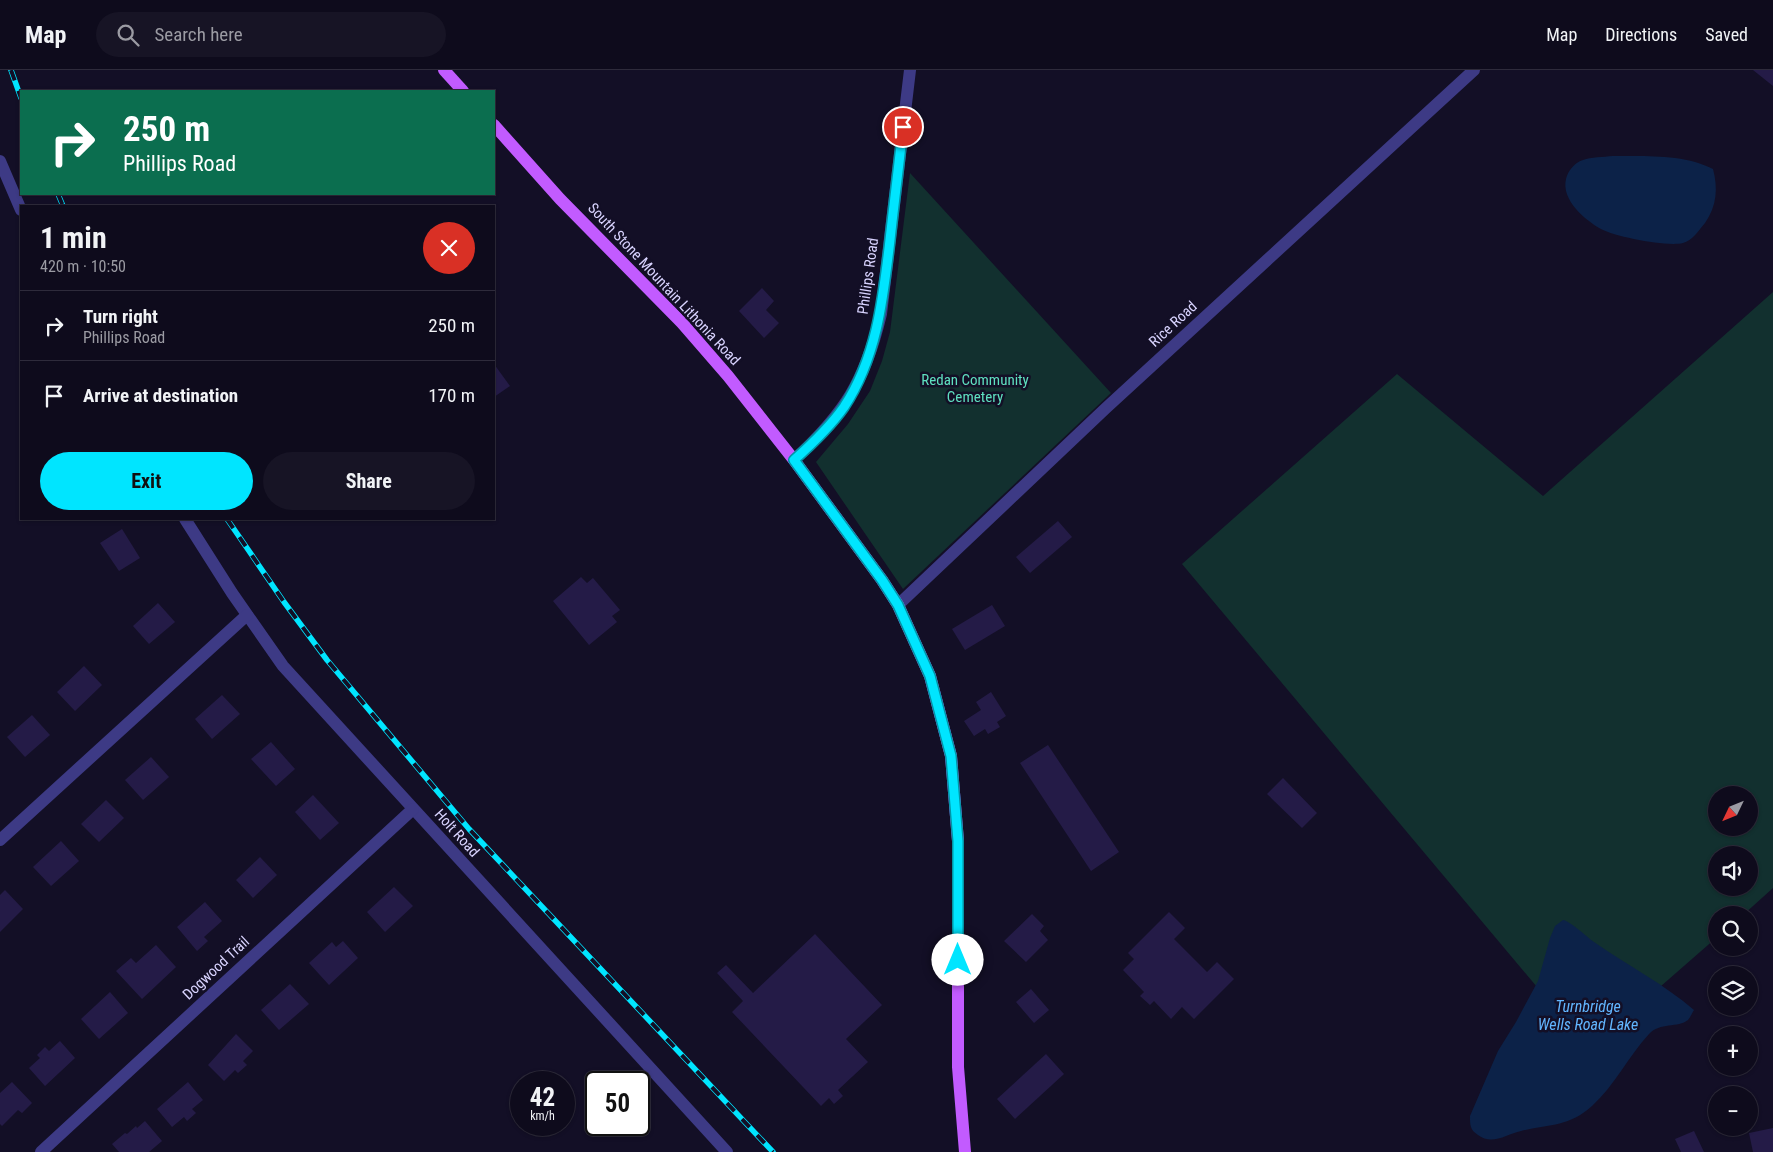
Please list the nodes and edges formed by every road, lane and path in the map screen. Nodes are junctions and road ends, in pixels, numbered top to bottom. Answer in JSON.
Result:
{"nodes":[{"id":1,"x":444,"y":70,"type":"edge"},
{"id":2,"x":910,"y":70,"type":"edge"},
{"id":3,"x":1474,"y":70,"type":"edge"},
{"id":4,"x":462,"y":90,"type":"edge"},
{"id":5,"x":495,"y":126,"type":"edge"},
{"id":6,"x":0,"y":161,"type":"edge"},
{"id":7,"x":20,"y":208,"type":"edge"},
{"id":8,"x":794,"y":460,"type":"junction"},
{"id":9,"x":186,"y":520,"type":"edge"},
{"id":10,"x":898,"y":605,"type":"junction"},
{"id":11,"x":247,"y":615,"type":"junction"},
{"id":12,"x":413,"y":809,"type":"junction"},
{"id":13,"x":0,"y":840,"type":"edge"},
{"id":14,"x":41,"y":1152,"type":"edge"},
{"id":15,"x":727,"y":1152,"type":"edge"},
{"id":16,"x":965,"y":1152,"type":"edge"}],
"edges":[{"from":1,"to":4,"type":"main road"},
{"from":2,"to":8,"type":"street","name":"Phillips Road"},
{"from":3,"to":10,"type":"street","name":"Rice Road"},
{"from":5,"to":8,"type":"main road","name":"South Stone Mountain Lithonia Road"},
{"from":6,"to":7,"type":"street"},
{"from":8,"to":10,"type":"main road","name":"South Stone Mountain Lithonia Road"},
{"from":9,"to":11,"type":"street","name":"Holt Road"},
{"from":10,"to":16,"type":"main road","name":"South Stone Mountain Lithonia Road"},
{"from":11,"to":12,"type":"street","name":"Holt Road"},
{"from":11,"to":13,"type":"street"},
{"from":12,"to":14,"type":"street","name":"Dogwood Trail"},
{"from":12,"to":15,"type":"street","name":"Holt Road"}]}
